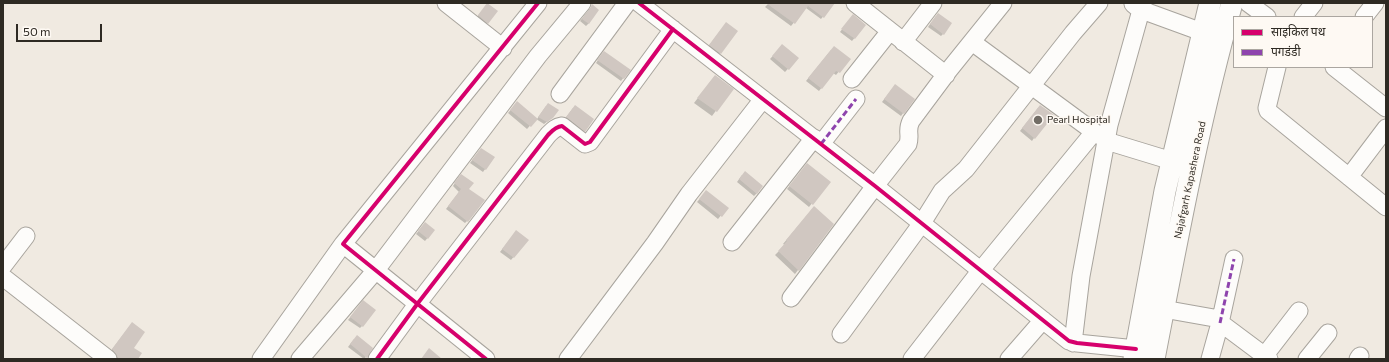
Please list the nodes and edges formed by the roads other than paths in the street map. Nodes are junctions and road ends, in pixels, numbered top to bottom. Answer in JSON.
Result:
{"nodes":[{"id":1,"x":446,"y":3,"type":"edge"},
{"id":2,"x":582,"y":3,"type":"edge"},
{"id":3,"x":627,"y":3,"type":"edge"},
{"id":4,"x":639,"y":3,"type":"edge"},
{"id":5,"x":855,"y":3,"type":"edge"},
{"id":6,"x":932,"y":3,"type":"edge"},
{"id":7,"x":1003,"y":3,"type":"edge"},
{"id":8,"x":1099,"y":3,"type":"edge"},
{"id":9,"x":1210,"y":3,"type":"edge"},
{"id":10,"x":1232,"y":3,"type":"edge"},
{"id":11,"x":1248,"y":3,"type":"edge"},
{"id":12,"x":1314,"y":3,"type":"edge"},
{"id":13,"x":1376,"y":3,"type":"edge"},
{"id":14,"x":536,"y":4,"type":"edge"},
{"id":15,"x":1139,"y":5,"type":"edge"},
{"id":16,"x":1266,"y":16,"type":"edge"},
{"id":17,"x":1304,"y":16,"type":"edge"},
{"id":18,"x":1365,"y":16,"type":"edge"},
{"id":19,"x":673,"y":29,"type":"junction"},
{"id":20,"x":890,"y":31,"type":"junction"},
{"id":21,"x":1202,"y":32,"type":"junction"},
{"id":22,"x":1223,"y":37,"type":"junction"},
{"id":23,"x":903,"y":42,"type":"junction"},
{"id":24,"x":972,"y":42,"type":"junction"},
{"id":25,"x":503,"y":48,"type":"junction"},
{"id":26,"x":1277,"y":68,"type":"edge"},
{"id":27,"x":1335,"y":68,"type":"edge"},
{"id":28,"x":946,"y":75,"type":"junction"},
{"id":29,"x":852,"y":79,"type":"dead end"},
{"id":30,"x":1033,"y":86,"type":"junction"},
{"id":31,"x":560,"y":94,"type":"dead end"},
{"id":32,"x":856,"y":98,"type":"dead end"},
{"id":33,"x":763,"y":99,"type":"junction"},
{"id":34,"x":1385,"y":107,"type":"edge"},
{"id":35,"x":1386,"y":128,"type":"edge"},
{"id":36,"x":1100,"y":136,"type":"junction"},
{"id":37,"x":817,"y":141,"type":"junction"},
{"id":38,"x":1172,"y":160,"type":"junction"},
{"id":39,"x":1349,"y":177,"type":"junction"},
{"id":40,"x":875,"y":186,"type":"junction"},
{"id":41,"x":1386,"y":207,"type":"edge"},
{"id":42,"x":922,"y":223,"type":"junction"},
{"id":43,"x":26,"y":236,"type":"dead end"},
{"id":44,"x":732,"y":242,"type":"dead end"},
{"id":45,"x":344,"y":244,"type":"junction"},
{"id":46,"x":1234,"y":259,"type":"dead end"},
{"id":47,"x":3,"y":266,"type":"edge"},
{"id":48,"x":376,"y":270,"type":"junction"},
{"id":49,"x":981,"y":270,"type":"junction"},
{"id":50,"x":3,"y":277,"type":"edge"},
{"id":51,"x":791,"y":298,"type":"dead end"},
{"id":52,"x":418,"y":303,"type":"junction"},
{"id":53,"x":1143,"y":305,"type":"junction"},
{"id":54,"x":1164,"y":309,"type":"junction"},
{"id":55,"x":1299,"y":310,"type":"dead end"},
{"id":56,"x":1043,"y":320,"type":"junction"},
{"id":57,"x":1220,"y":323,"type":"junction"},
{"id":58,"x":1328,"y":333,"type":"dead end"},
{"id":59,"x":841,"y":334,"type":"dead end"},
{"id":60,"x":1030,"y":335,"type":"junction"},
{"id":61,"x":1073,"y":343,"type":"junction"},
{"id":62,"x":1135,"y":354,"type":"edge"},
{"id":63,"x":477,"y":356,"type":"edge"},
{"id":64,"x":1265,"y":358,"type":"edge"},
{"id":65,"x":108,"y":359,"type":"edge"},
{"id":66,"x":261,"y":359,"type":"edge"},
{"id":67,"x":300,"y":359,"type":"edge"},
{"id":68,"x":377,"y":359,"type":"edge"},
{"id":69,"x":568,"y":359,"type":"edge"},
{"id":70,"x":912,"y":359,"type":"edge"},
{"id":71,"x":1009,"y":359,"type":"edge"},
{"id":72,"x":1023,"y":359,"type":"edge"},
{"id":73,"x":1154,"y":359,"type":"edge"},
{"id":74,"x":1210,"y":359,"type":"edge"},
{"id":75,"x":1307,"y":359,"type":"edge"}],
"edges":[{"from":1,"to":25,"type":"street"},
{"from":2,"to":48,"type":"street"},
{"from":3,"to":31,"type":"street"},
{"from":4,"to":19,"type":"street"},
{"from":5,"to":20,"type":"street"},
{"from":6,"to":23,"type":"street"},
{"from":7,"to":24,"type":"street"},
{"from":8,"to":30,"type":"street"},
{"from":9,"to":21,"type":"main road"},
{"from":10,"to":22,"type":"main road","name":"Najafgarh Kapashera Road"},
{"from":11,"to":16,"type":"street"},
{"from":12,"to":17,"type":"street"},
{"from":13,"to":18,"type":"street"},
{"from":14,"to":25,"type":"street"},
{"from":15,"to":21,"type":"street"},
{"from":15,"to":36,"type":"street"},
{"from":19,"to":33,"type":"street"},
{"from":19,"to":52,"type":"street"},
{"from":20,"to":23,"type":"street"},
{"from":20,"to":29,"type":"street"},
{"from":21,"to":22,"type":"street"},
{"from":21,"to":38,"type":"main road"},
{"from":22,"to":54,"type":"main road","name":"Najafgarh Kapashera Road"},
{"from":23,"to":28,"type":"street"},
{"from":24,"to":28,"type":"street"},
{"from":24,"to":30,"type":"street"},
{"from":25,"to":45,"type":"street"},
{"from":26,"to":39,"type":"street"},
{"from":27,"to":34,"type":"street"},
{"from":28,"to":40,"type":"street"},
{"from":30,"to":36,"type":"street"},
{"from":30,"to":42,"type":"street"},
{"from":32,"to":37,"type":"street"},
{"from":33,"to":37,"type":"street"},
{"from":33,"to":69,"type":"street"},
{"from":35,"to":39,"type":"street"},
{"from":36,"to":38,"type":"street"},
{"from":36,"to":49,"type":"street"},
{"from":36,"to":61,"type":"street"},
{"from":37,"to":40,"type":"street"},
{"from":37,"to":44,"type":"street"},
{"from":38,"to":53,"type":"main road"},
{"from":39,"to":41,"type":"street"},
{"from":40,"to":42,"type":"street"},
{"from":40,"to":51,"type":"street"},
{"from":42,"to":49,"type":"street"},
{"from":42,"to":59,"type":"street"},
{"from":43,"to":47,"type":"street"},
{"from":45,"to":48,"type":"street"},
{"from":45,"to":66,"type":"street"},
{"from":46,"to":57,"type":"street"},
{"from":48,"to":52,"type":"street"},
{"from":48,"to":67,"type":"street"},
{"from":49,"to":56,"type":"street"},
{"from":49,"to":70,"type":"street"},
{"from":50,"to":65,"type":"street"},
{"from":52,"to":63,"type":"street"},
{"from":52,"to":68,"type":"street"},
{"from":53,"to":54,"type":"street"},
{"from":53,"to":62,"type":"main road"},
{"from":54,"to":57,"type":"street"},
{"from":54,"to":73,"type":"main road","name":"Najafgarh Kapashera Road"},
{"from":55,"to":64,"type":"street"},
{"from":56,"to":60,"type":"street"},
{"from":56,"to":61,"type":"street"},
{"from":57,"to":64,"type":"street"},
{"from":57,"to":74,"type":"street"},
{"from":58,"to":75,"type":"street"},
{"from":60,"to":71,"type":"street"},
{"from":60,"to":72,"type":"street"},
{"from":61,"to":62,"type":"street"}]}
